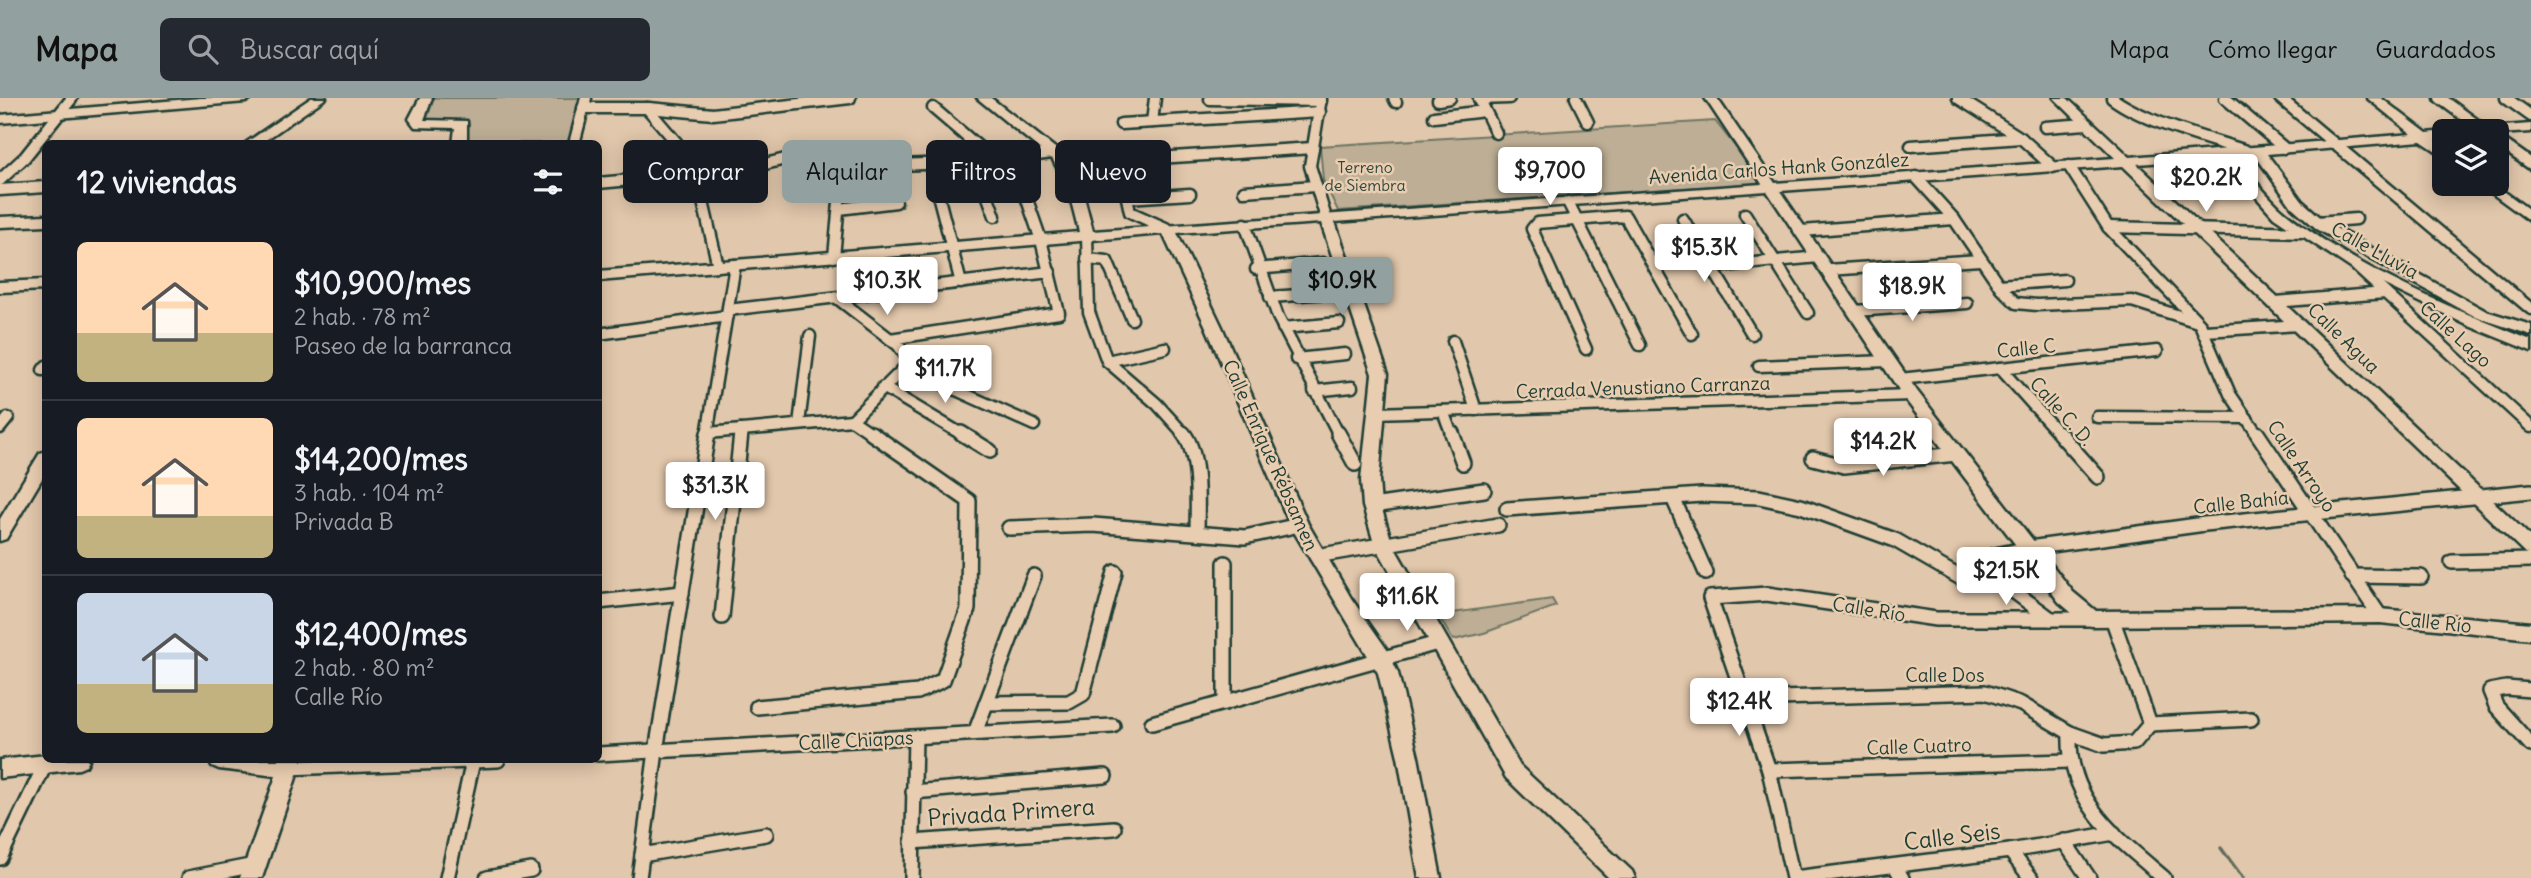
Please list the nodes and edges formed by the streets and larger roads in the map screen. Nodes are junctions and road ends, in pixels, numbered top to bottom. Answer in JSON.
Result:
{"nodes":[{"id":1,"x":72,"y":98,"type":"edge"},
{"id":2,"x":246,"y":98,"type":"edge"},
{"id":3,"x":320,"y":98,"type":"edge"},
{"id":4,"x":426,"y":98,"type":"edge"},
{"id":5,"x":781,"y":98,"type":"edge"},
{"id":6,"x":790,"y":98,"type":"edge"},
{"id":7,"x":850,"y":98,"type":"edge"},
{"id":8,"x":983,"y":98,"type":"edge"},
{"id":9,"x":1155,"y":98,"type":"edge"},
{"id":10,"x":1450,"y":98,"type":"edge"},
{"id":11,"x":1509,"y":98,"type":"edge"},
{"id":12,"x":1577,"y":98,"type":"edge"},
{"id":13,"x":1711,"y":98,"type":"edge"},
{"id":14,"x":1958,"y":98,"type":"edge"},
{"id":15,"x":2060,"y":98,"type":"edge"},
{"id":16,"x":2112,"y":98,"type":"edge"},
{"id":17,"x":2131,"y":98,"type":"edge"},
{"id":18,"x":2225,"y":98,"type":"edge"},
{"id":19,"x":2280,"y":98,"type":"edge"},
{"id":20,"x":2373,"y":98,"type":"edge"},
{"id":21,"x":2440,"y":98,"type":"edge"},
{"id":22,"x":2506,"y":98,"type":"edge"},
{"id":23,"x":1210,"y":99,"type":"edge"},
{"id":24,"x":1321,"y":99,"type":"edge"},
{"id":25,"x":1479,"y":99,"type":"edge"},
{"id":26,"x":1266,"y":100,"type":"junction"},
{"id":27,"x":1438,"y":100,"type":"edge"},
{"id":28,"x":585,"y":103,"type":"edge"},
{"id":29,"x":648,"y":108,"type":"junction"},
{"id":30,"x":933,"y":108,"type":"dead end"},
{"id":31,"x":1485,"y":111,"type":"junction"},
{"id":32,"x":1320,"y":112,"type":"junction"},
{"id":33,"x":60,"y":114,"type":"junction"},
{"id":34,"x":2144,"y":114,"type":"junction"},
{"id":35,"x":1266,"y":115,"type":"junction"},
{"id":36,"x":2531,"y":116,"type":"edge"},
{"id":37,"x":1434,"y":117,"type":"dead end"},
{"id":38,"x":0,"y":119,"type":"edge"},
{"id":39,"x":1209,"y":119,"type":"junction"},
{"id":40,"x":2469,"y":119,"type":"edge"},
{"id":41,"x":1152,"y":122,"type":"junction"},
{"id":42,"x":1588,"y":122,"type":"dead end"},
{"id":43,"x":1121,"y":124,"type":"dead end"},
{"id":44,"x":2087,"y":124,"type":"junction"},
{"id":45,"x":2045,"y":127,"type":"dead end"},
{"id":46,"x":2531,"y":128,"type":"edge"},
{"id":47,"x":2509,"y":130,"type":"edge"},
{"id":48,"x":1496,"y":132,"type":"dead end"},
{"id":49,"x":2423,"y":136,"type":"junction"},
{"id":50,"x":2432,"y":136,"type":"edge"},
{"id":51,"x":2021,"y":138,"type":"junction"},
{"id":52,"x":256,"y":140,"type":"edge"},
{"id":53,"x":460,"y":140,"type":"edge"},
{"id":54,"x":575,"y":140,"type":"edge"},
{"id":55,"x":675,"y":140,"type":"edge"},
{"id":56,"x":971,"y":140,"type":"edge"},
{"id":57,"x":2432,"y":143,"type":"edge"},
{"id":58,"x":2335,"y":144,"type":"junction"},
{"id":59,"x":1911,"y":146,"type":"dead end"},
{"id":60,"x":1313,"y":148,"type":"junction"},
{"id":61,"x":2284,"y":148,"type":"junction"},
{"id":62,"x":2509,"y":148,"type":"edge"},
{"id":63,"x":2252,"y":151,"type":"junction"},
{"id":64,"x":1052,"y":153,"type":"junction"},
{"id":65,"x":2224,"y":153,"type":"junction"},
{"id":66,"x":1041,"y":155,"type":"edge"},
{"id":67,"x":1171,"y":157,"type":"edge"},
{"id":68,"x":2125,"y":161,"type":"junction"},
{"id":69,"x":926,"y":164,"type":"edge"},
{"id":70,"x":2531,"y":164,"type":"edge"},
{"id":71,"x":2069,"y":166,"type":"junction"},
{"id":72,"x":2053,"y":167,"type":"junction"},
{"id":73,"x":1916,"y":177,"type":"junction"},
{"id":74,"x":0,"y":180,"type":"edge"},
{"id":75,"x":623,"y":182,"type":"edge"},
{"id":76,"x":602,"y":183,"type":"edge"},
{"id":77,"x":1315,"y":186,"type":"junction"},
{"id":78,"x":42,"y":187,"type":"edge"},
{"id":79,"x":1772,"y":188,"type":"junction"},
{"id":80,"x":0,"y":190,"type":"edge"},
{"id":81,"x":1244,"y":191,"type":"dead end"},
{"id":82,"x":1190,"y":194,"type":"dead end"},
{"id":83,"x":2502,"y":196,"type":"edge"},
{"id":84,"x":1568,"y":202,"type":"junction"},
{"id":85,"x":703,"y":203,"type":"edge"},
{"id":86,"x":888,"y":203,"type":"edge"},
{"id":87,"x":941,"y":203,"type":"edge"},
{"id":88,"x":990,"y":203,"type":"edge"},
{"id":89,"x":1028,"y":203,"type":"edge"},
{"id":90,"x":839,"y":209,"type":"junction"},
{"id":91,"x":1745,"y":214,"type":"dead end"},
{"id":92,"x":995,"y":216,"type":"dead end"},
{"id":93,"x":1326,"y":218,"type":"junction"},
{"id":94,"x":2531,"y":218,"type":"edge"},
{"id":95,"x":1683,"y":219,"type":"dead end"},
{"id":96,"x":1954,"y":219,"type":"junction"},
{"id":97,"x":2356,"y":219,"type":"dead end"},
{"id":98,"x":42,"y":220,"type":"edge"},
{"id":99,"x":1577,"y":220,"type":"junction"},
{"id":100,"x":0,"y":222,"type":"edge"},
{"id":101,"x":2317,"y":222,"type":"junction"},
{"id":102,"x":1245,"y":224,"type":"junction"},
{"id":103,"x":1532,"y":226,"type":"joint"},
{"id":104,"x":2108,"y":227,"type":"junction"},
{"id":105,"x":1168,"y":229,"type":"junction"},
{"id":106,"x":2196,"y":229,"type":"junction"},
{"id":107,"x":1802,"y":231,"type":"junction"},
{"id":108,"x":2304,"y":232,"type":"junction"},
{"id":109,"x":1087,"y":236,"type":"junction"},
{"id":110,"x":1041,"y":240,"type":"junction"},
{"id":111,"x":953,"y":247,"type":"junction"},
{"id":112,"x":834,"y":257,"type":"junction"},
{"id":113,"x":1087,"y":258,"type":"junction"},
{"id":114,"x":1980,"y":260,"type":"junction"},
{"id":115,"x":1775,"y":261,"type":"junction"},
{"id":116,"x":1323,"y":263,"type":"dead end"},
{"id":117,"x":1823,"y":264,"type":"junction"},
{"id":118,"x":735,"y":265,"type":"junction"},
{"id":119,"x":718,"y":266,"type":"junction"},
{"id":120,"x":1712,"y":267,"type":"junction"},
{"id":121,"x":2357,"y":267,"type":"junction"},
{"id":122,"x":1256,"y":269,"type":"junction"},
{"id":123,"x":1051,"y":272,"type":"junction"},
{"id":124,"x":602,"y":276,"type":"edge"},
{"id":125,"x":2065,"y":280,"type":"dead end"},
{"id":126,"x":961,"y":283,"type":"junction"},
{"id":127,"x":42,"y":285,"type":"edge"},
{"id":128,"x":1998,"y":285,"type":"junction"},
{"id":129,"x":0,"y":288,"type":"edge"},
{"id":130,"x":1328,"y":293,"type":"dead end"},
{"id":131,"x":2385,"y":293,"type":"junction"},
{"id":132,"x":1270,"y":297,"type":"junction"},
{"id":133,"x":837,"y":298,"type":"junction"},
{"id":134,"x":2276,"y":302,"type":"junction"},
{"id":135,"x":1967,"y":303,"type":"dead end"},
{"id":136,"x":2531,"y":309,"type":"edge"},
{"id":137,"x":1854,"y":311,"type":"junction"},
{"id":138,"x":727,"y":313,"type":"junction"},
{"id":139,"x":1808,"y":313,"type":"dead end"},
{"id":140,"x":1132,"y":319,"type":"dead end"},
{"id":141,"x":1339,"y":323,"type":"dead end"},
{"id":142,"x":2299,"y":325,"type":"junction"},
{"id":143,"x":2202,"y":327,"type":"junction"},
{"id":144,"x":1283,"y":328,"type":"junction"},
{"id":145,"x":2531,"y":330,"type":"edge"},
{"id":146,"x":602,"y":333,"type":"edge"},
{"id":147,"x":1692,"y":334,"type":"dead end"},
{"id":148,"x":1752,"y":334,"type":"dead end"},
{"id":149,"x":810,"y":336,"type":"dead end"},
{"id":150,"x":890,"y":339,"type":"junction"},
{"id":151,"x":1452,"y":341,"type":"dead end"},
{"id":152,"x":1640,"y":345,"type":"dead end"},
{"id":153,"x":2531,"y":346,"type":"edge"},
{"id":154,"x":1165,"y":348,"type":"dead end"},
{"id":155,"x":1586,"y":348,"type":"dead end"},
{"id":156,"x":2157,"y":351,"type":"dead end"},
{"id":157,"x":1345,"y":354,"type":"dead end"},
{"id":158,"x":1296,"y":359,"type":"junction"},
{"id":159,"x":1107,"y":361,"type":"junction"},
{"id":160,"x":1888,"y":361,"type":"junction"},
{"id":161,"x":909,"y":362,"type":"junction"},
{"id":162,"x":1759,"y":366,"type":"dead end"},
{"id":163,"x":2000,"y":368,"type":"junction"},
{"id":164,"x":1900,"y":379,"type":"junction"},
{"id":165,"x":883,"y":387,"type":"junction"},
{"id":166,"x":1352,"y":387,"type":"dead end"},
{"id":167,"x":1314,"y":391,"type":"junction"},
{"id":168,"x":1911,"y":395,"type":"junction"},
{"id":169,"x":1476,"y":410,"type":"junction"},
{"id":170,"x":1443,"y":411,"type":"junction"},
{"id":171,"x":1376,"y":414,"type":"junction"},
{"id":172,"x":2097,"y":417,"type":"dead end"},
{"id":173,"x":2247,"y":418,"type":"junction"},
{"id":174,"x":852,"y":420,"type":"junction"},
{"id":175,"x":799,"y":424,"type":"junction"},
{"id":176,"x":1034,"y":425,"type":"dead end"},
{"id":177,"x":2531,"y":426,"type":"edge"},
{"id":178,"x":741,"y":430,"type":"junction"},
{"id":179,"x":708,"y":433,"type":"junction"},
{"id":180,"x":990,"y":451,"type":"dead end"},
{"id":181,"x":1956,"y":454,"type":"junction"},
{"id":182,"x":1813,"y":458,"type":"dead end"},
{"id":183,"x":1463,"y":463,"type":"dead end"},
{"id":184,"x":42,"y":464,"type":"edge"},
{"id":185,"x":1355,"y":464,"type":"dead end"},
{"id":186,"x":2098,"y":477,"type":"dead end"},
{"id":187,"x":1484,"y":490,"type":"dead end"},
{"id":188,"x":2531,"y":491,"type":"edge"},
{"id":189,"x":2478,"y":497,"type":"junction"},
{"id":190,"x":1672,"y":498,"type":"junction"},
{"id":191,"x":1373,"y":506,"type":"junction"},
{"id":192,"x":1507,"y":509,"type":"dead end"},
{"id":193,"x":2313,"y":514,"type":"junction"},
{"id":194,"x":1299,"y":525,"type":"junction"},
{"id":195,"x":1498,"y":525,"type":"dead end"},
{"id":196,"x":1009,"y":528,"type":"dead end"},
{"id":197,"x":1197,"y":533,"type":"junction"},
{"id":198,"x":0,"y":534,"type":"edge"},
{"id":199,"x":1383,"y":543,"type":"junction"},
{"id":200,"x":2029,"y":548,"type":"junction"},
{"id":201,"x":2531,"y":548,"type":"edge"},
{"id":202,"x":1316,"y":556,"type":"junction"},
{"id":203,"x":2531,"y":561,"type":"edge"},
{"id":204,"x":2452,"y":562,"type":"dead end"},
{"id":205,"x":1224,"y":563,"type":"dead end"},
{"id":206,"x":1981,"y":567,"type":"junction"},
{"id":207,"x":1115,"y":572,"type":"dead end"},
{"id":208,"x":1706,"y":573,"type":"dead end"},
{"id":209,"x":1034,"y":576,"type":"dead end"},
{"id":210,"x":2352,"y":576,"type":"junction"},
{"id":211,"x":2421,"y":577,"type":"dead end"},
{"id":212,"x":682,"y":593,"type":"junction"},
{"id":213,"x":602,"y":602,"type":"edge"},
{"id":214,"x":2380,"y":616,"type":"junction"},
{"id":215,"x":722,"y":617,"type":"dead end"},
{"id":216,"x":2051,"y":619,"type":"junction"},
{"id":217,"x":2102,"y":619,"type":"junction"},
{"id":218,"x":2531,"y":631,"type":"edge"},
{"id":219,"x":1441,"y":642,"type":"junction"},
{"id":220,"x":1381,"y":657,"type":"junction"},
{"id":221,"x":2531,"y":690,"type":"edge"},
{"id":222,"x":2490,"y":691,"type":"joint"},
{"id":223,"x":1745,"y":699,"type":"junction"},
{"id":224,"x":986,"y":703,"type":"junction"},
{"id":225,"x":1225,"y":703,"type":"junction"},
{"id":226,"x":757,"y":707,"type":"dead end"},
{"id":227,"x":2251,"y":719,"type":"dead end"},
{"id":228,"x":1152,"y":723,"type":"dead end"},
{"id":229,"x":2150,"y":724,"type":"junction"},
{"id":230,"x":1114,"y":726,"type":"dead end"},
{"id":231,"x":975,"y":733,"type":"junction"},
{"id":232,"x":2070,"y":733,"type":"junction"},
{"id":233,"x":915,"y":737,"type":"junction"},
{"id":234,"x":2531,"y":745,"type":"edge"},
{"id":235,"x":656,"y":751,"type":"junction"},
{"id":236,"x":602,"y":754,"type":"edge"},
{"id":237,"x":2070,"y":761,"type":"junction"},
{"id":238,"x":42,"y":762,"type":"edge"},
{"id":239,"x":46,"y":763,"type":"edge"},
{"id":240,"x":272,"y":763,"type":"edge"},
{"id":241,"x":351,"y":763,"type":"edge"},
{"id":242,"x":473,"y":763,"type":"edge"},
{"id":243,"x":290,"y":764,"type":"edge"},
{"id":244,"x":0,"y":769,"type":"edge"},
{"id":245,"x":1769,"y":770,"type":"junction"},
{"id":246,"x":1105,"y":776,"type":"dead end"},
{"id":247,"x":914,"y":792,"type":"junction"},
{"id":248,"x":1114,"y":828,"type":"dead end"},
{"id":249,"x":2114,"y":833,"type":"junction"},
{"id":250,"x":766,"y":835,"type":"dead end"},
{"id":251,"x":2064,"y":841,"type":"junction"},
{"id":252,"x":912,"y":842,"type":"junction"},
{"id":253,"x":2010,"y":851,"type":"junction"},
{"id":254,"x":642,"y":855,"type":"junction"},
{"id":255,"x":0,"y":858,"type":"edge"},
{"id":256,"x":531,"y":870,"type":"dead end"},
{"id":257,"x":253,"y":872,"type":"edge"},
{"id":258,"x":1898,"y":872,"type":"edge"},
{"id":259,"x":189,"y":878,"type":"edge"},
{"id":260,"x":447,"y":878,"type":"edge"},
{"id":261,"x":487,"y":878,"type":"edge"},
{"id":262,"x":639,"y":878,"type":"edge"},
{"id":263,"x":912,"y":878,"type":"edge"},
{"id":264,"x":1430,"y":878,"type":"edge"},
{"id":265,"x":1624,"y":878,"type":"edge"},
{"id":266,"x":1794,"y":878,"type":"edge"},
{"id":267,"x":2031,"y":878,"type":"edge"},
{"id":268,"x":2088,"y":878,"type":"edge"},
{"id":269,"x":2164,"y":878,"type":"edge"}],
"edges":[{"from":1,"to":33,"type":"street"},
{"from":2,"to":33,"type":"street"},
{"from":3,"to":52,"type":"street"},
{"from":4,"to":53,"type":"street"},
{"from":5,"to":6,"type":"street"},
{"from":7,"to":29,"type":"street"},
{"from":8,"to":64,"type":"street"},
{"from":9,"to":41,"type":"street"},
{"from":10,"to":27,"type":"street"},
{"from":11,"to":25,"type":"street"},
{"from":12,"to":42,"type":"street"},
{"from":13,"to":79,"type":"street"},
{"from":14,"to":51,"type":"street"},
{"from":15,"to":44,"type":"street","name":"Calle Agua"},
{"from":16,"to":34,"type":"street"},
{"from":17,"to":34,"type":"street"},
{"from":18,"to":61,"type":"street"},
{"from":19,"to":58,"type":"street"},
{"from":20,"to":49,"type":"street"},
{"from":21,"to":40,"type":"street"},
{"from":22,"to":36,"type":"street"},
{"from":23,"to":26,"type":"street"},
{"from":23,"to":39,"type":"street"},
{"from":24,"to":26,"type":"street"},
{"from":24,"to":32,"type":"street"},
{"from":25,"to":31,"type":"street"},
{"from":26,"to":35,"type":"street"},
{"from":28,"to":29,"type":"street"},
{"from":28,"to":54,"type":"street"},
{"from":29,"to":55,"type":"street"},
{"from":30,"to":56,"type":"street"},
{"from":31,"to":37,"type":"street"},
{"from":31,"to":48,"type":"street"},
{"from":32,"to":35,"type":"street"},
{"from":32,"to":60,"type":"street"},
{"from":33,"to":38,"type":"street"},
{"from":33,"to":74,"type":"street"},
{"from":34,"to":63,"type":"street"},
{"from":35,"to":39,"type":"street"},
{"from":39,"to":41,"type":"street"},
{"from":41,"to":43,"type":"street"},
{"from":44,"to":45,"type":"street"},
{"from":44,"to":68,"type":"street","name":"Calle Agua"},
{"from":46,"to":47,"type":"street"},
{"from":49,"to":50,"type":"street","name":"Avenida Carlos Hank González"},
{"from":49,"to":57,"type":"street"},
{"from":49,"to":58,"type":"street","name":"Avenida Carlos Hank González"},
{"from":51,"to":59,"type":"street"},
{"from":51,"to":72,"type":"street"},
{"from":58,"to":61,"type":"street","name":"Avenida Carlos Hank González"},
{"from":58,"to":136,"type":"street"},
{"from":60,"to":67,"type":"street"},
{"from":60,"to":77,"type":"street"},
{"from":61,"to":63,"type":"street","name":"Avenida Carlos Hank González"},
{"from":62,"to":70,"type":"street"},
{"from":63,"to":65,"type":"street","name":"Avenida Carlos Hank González"},
{"from":63,"to":101,"type":"street","name":"Calle Lluvia"},
{"from":64,"to":66,"type":"street"},
{"from":64,"to":109,"type":"street"},
{"from":65,"to":68,"type":"street","name":"Avenida Carlos Hank González"},
{"from":65,"to":108,"type":"street","name":"Calle Lluvia"},
{"from":68,"to":71,"type":"street","name":"Avenida Carlos Hank González"},
{"from":68,"to":106,"type":"street","name":"Calle Agua"},
{"from":69,"to":90,"type":"street"},
{"from":71,"to":72,"type":"street","name":"Avenida Carlos Hank González"},
{"from":71,"to":104,"type":"street"},
{"from":72,"to":73,"type":"street","name":"Avenida Carlos Hank González"},
{"from":73,"to":79,"type":"street","name":"Avenida Carlos Hank González"},
{"from":73,"to":96,"type":"street"},
{"from":75,"to":76,"type":"street"},
{"from":77,"to":81,"type":"street"},
{"from":77,"to":93,"type":"street"},
{"from":78,"to":80,"type":"street"},
{"from":79,"to":84,"type":"street","name":"Avenida Carlos Hank González"},
{"from":79,"to":107,"type":"street"},
{"from":82,"to":105,"type":"street"},
{"from":83,"to":94,"type":"street"},
{"from":84,"to":93,"type":"street","name":"Avenida Carlos Hank González"},
{"from":84,"to":99,"type":"street"},
{"from":85,"to":119,"type":"street"},
{"from":86,"to":90,"type":"street"},
{"from":87,"to":111,"type":"street"},
{"from":88,"to":92,"type":"street"},
{"from":89,"to":110,"type":"street"},
{"from":90,"to":112,"type":"street"},
{"from":91,"to":115,"type":"street"},
{"from":93,"to":102,"type":"street","name":"Avenida Carlos Hank González"},
{"from":93,"to":171,"type":"street"},
{"from":95,"to":120,"type":"street"},
{"from":96,"to":107,"type":"street"},
{"from":96,"to":114,"type":"street"},
{"from":97,"to":101,"type":"street"},
{"from":98,"to":100,"type":"street"},
{"from":99,"to":103,"type":"street"},
{"from":99,"to":147,"type":"street"},
{"from":99,"to":152,"type":"street"},
{"from":101,"to":145,"type":"street","name":"Calle Lluvia"},
{"from":102,"to":105,"type":"street","name":"Avenida Carlos Hank González"},
{"from":102,"to":122,"type":"street"},
{"from":103,"to":155,"type":"street"},
{"from":104,"to":106,"type":"street"},
{"from":104,"to":143,"type":"street"},
{"from":105,"to":109,"type":"street","name":"Avenida Carlos Hank González"},
{"from":105,"to":194,"type":"street","name":"Calle Enrique Rébsamen"},
{"from":106,"to":108,"type":"street"},
{"from":106,"to":134,"type":"street","name":"Calle Agua"},
{"from":107,"to":117,"type":"street"},
{"from":108,"to":121,"type":"street","name":"Calle Lluvia"},
{"from":109,"to":110,"type":"street","name":"Avenida Carlos Hank González"},
{"from":109,"to":113,"type":"street"},
{"from":110,"to":111,"type":"street","name":"Avenida Carlos Hank González"},
{"from":110,"to":123,"type":"street"},
{"from":111,"to":112,"type":"street","name":"Avenida Carlos Hank González"},
{"from":111,"to":126,"type":"street"},
{"from":112,"to":118,"type":"street","name":"Avenida Carlos Hank González"},
{"from":113,"to":140,"type":"street"},
{"from":113,"to":159,"type":"street"},
{"from":114,"to":117,"type":"street"},
{"from":114,"to":128,"type":"street"},
{"from":115,"to":117,"type":"street"},
{"from":115,"to":120,"type":"street"},
{"from":115,"to":139,"type":"street"},
{"from":116,"to":122,"type":"street"},
{"from":117,"to":137,"type":"street"},
{"from":118,"to":119,"type":"street","name":"Avenida Carlos Hank González"},
{"from":118,"to":138,"type":"street"},
{"from":119,"to":124,"type":"street","name":"Avenida Carlos Hank González"},
{"from":120,"to":148,"type":"street"},
{"from":121,"to":131,"type":"street","name":"Calle Lago"},
{"from":121,"to":153,"type":"street","name":"Calle Lluvia"},
{"from":122,"to":132,"type":"street"},
{"from":123,"to":126,"type":"street"},
{"from":123,"to":150,"type":"street"},
{"from":125,"to":128,"type":"street"},
{"from":126,"to":133,"type":"street"},
{"from":127,"to":129,"type":"street"},
{"from":128,"to":143,"type":"street"},
{"from":130,"to":132,"type":"street"},
{"from":131,"to":134,"type":"street"},
{"from":131,"to":177,"type":"street","name":"Calle Lago"},
{"from":132,"to":144,"type":"street"},
{"from":133,"to":138,"type":"street"},
{"from":133,"to":150,"type":"street"},
{"from":134,"to":142,"type":"street","name":"Calle Agua"},
{"from":135,"to":137,"type":"street"},
{"from":137,"to":160,"type":"street"},
{"from":138,"to":146,"type":"street"},
{"from":138,"to":179,"type":"street"},
{"from":141,"to":144,"type":"street"},
{"from":142,"to":143,"type":"street"},
{"from":142,"to":189,"type":"street","name":"Calle Agua"},
{"from":143,"to":173,"type":"street","name":"Calle Arroyo"},
{"from":144,"to":158,"type":"street"},
{"from":149,"to":175,"type":"street"},
{"from":150,"to":161,"type":"street"},
{"from":151,"to":169,"type":"street"},
{"from":154,"to":159,"type":"street"},
{"from":156,"to":163,"type":"street","name":"Calle C"},
{"from":157,"to":158,"type":"street"},
{"from":158,"to":167,"type":"street"},
{"from":159,"to":197,"type":"street"},
{"from":160,"to":162,"type":"street"},
{"from":160,"to":164,"type":"street"},
{"from":161,"to":165,"type":"street"},
{"from":161,"to":176,"type":"street"},
{"from":163,"to":164,"type":"street","name":"Calle C"},
{"from":163,"to":186,"type":"street","name":"Calle C. D."},
{"from":164,"to":168,"type":"street"},
{"from":165,"to":174,"type":"street"},
{"from":165,"to":180,"type":"street"},
{"from":166,"to":167,"type":"street"},
{"from":167,"to":185,"type":"street"},
{"from":168,"to":169,"type":"street","name":"Cerrada Venustiano Carranza"},
{"from":168,"to":181,"type":"street"},
{"from":169,"to":170,"type":"street","name":"Cerrada Venustiano Carranza"},
{"from":170,"to":171,"type":"street","name":"Cerrada Venustiano Carranza"},
{"from":170,"to":183,"type":"street"},
{"from":171,"to":191,"type":"street"},
{"from":172,"to":173,"type":"street"},
{"from":173,"to":193,"type":"street","name":"Calle Arroyo"},
{"from":174,"to":175,"type":"street"},
{"from":174,"to":226,"type":"street"},
{"from":175,"to":178,"type":"street"},
{"from":178,"to":179,"type":"street"},
{"from":178,"to":215,"type":"street"},
{"from":179,"to":212,"type":"street"},
{"from":181,"to":182,"type":"street"},
{"from":181,"to":200,"type":"street"},
{"from":184,"to":198,"type":"street"},
{"from":187,"to":191,"type":"street"},
{"from":188,"to":189,"type":"street","name":"Calle Bahía"},
{"from":189,"to":193,"type":"street","name":"Calle Bahía"},
{"from":189,"to":201,"type":"street","name":"Calle Agua"},
{"from":190,"to":192,"type":"street"},
{"from":190,"to":206,"type":"street","name":"Calle Bahía"},
{"from":190,"to":208,"type":"street"},
{"from":191,"to":199,"type":"street"},
{"from":193,"to":200,"type":"street","name":"Calle Bahía"},
{"from":193,"to":210,"type":"street","name":"Calle Arroyo"},
{"from":194,"to":197,"type":"street"},
{"from":194,"to":202,"type":"street","name":"Calle Enrique Rébsamen"},
{"from":195,"to":199,"type":"street"},
{"from":196,"to":197,"type":"street"},
{"from":199,"to":202,"type":"street"},
{"from":199,"to":219,"type":"street"},
{"from":200,"to":206,"type":"street","name":"Calle Bahía"},
{"from":200,"to":217,"type":"street"},
{"from":202,"to":220,"type":"street","name":"Calle Enrique Rébsamen"},
{"from":203,"to":204,"type":"street"},
{"from":205,"to":225,"type":"street"},
{"from":206,"to":216,"type":"street"},
{"from":207,"to":224,"type":"street"},
{"from":209,"to":224,"type":"street"},
{"from":210,"to":211,"type":"street"},
{"from":210,"to":214,"type":"street","name":"Calle Arroyo"},
{"from":212,"to":213,"type":"street"},
{"from":212,"to":235,"type":"street"},
{"from":214,"to":217,"type":"street","name":"Calle Río"},
{"from":214,"to":218,"type":"street","name":"Calle Río"},
{"from":216,"to":217,"type":"street","name":"Calle Río"},
{"from":216,"to":223,"type":"street","name":"Calle Río"},
{"from":217,"to":229,"type":"street"},
{"from":219,"to":220,"type":"street"},
{"from":219,"to":265,"type":"street"},
{"from":220,"to":225,"type":"street"},
{"from":220,"to":264,"type":"street","name":"Calle Enrique Rébsamen"},
{"from":221,"to":222,"type":"street"},
{"from":222,"to":234,"type":"street"},
{"from":223,"to":232,"type":"street","name":"Calle Dos"},
{"from":223,"to":245,"type":"street","name":"Calle Río"},
{"from":224,"to":231,"type":"street"},
{"from":225,"to":228,"type":"street"},
{"from":227,"to":229,"type":"street"},
{"from":229,"to":232,"type":"street","name":"Calle Dos"},
{"from":230,"to":231,"type":"street","name":"Calle Chiapas"},
{"from":231,"to":233,"type":"street","name":"Calle Chiapas"},
{"from":232,"to":237,"type":"street"},
{"from":233,"to":235,"type":"street","name":"Calle Chiapas"},
{"from":233,"to":247,"type":"street"},
{"from":235,"to":236,"type":"street","name":"Calle Chiapas"},
{"from":235,"to":254,"type":"street"},
{"from":237,"to":245,"type":"street","name":"Calle Cuatro"},
{"from":237,"to":249,"type":"street"},
{"from":238,"to":244,"type":"street"},
{"from":239,"to":255,"type":"street"},
{"from":240,"to":243,"type":"street"},
{"from":241,"to":243,"type":"street"},
{"from":242,"to":260,"type":"street"},
{"from":243,"to":257,"type":"street"},
{"from":245,"to":266,"type":"street","name":"Calle Río"},
{"from":246,"to":247,"type":"street"},
{"from":247,"to":252,"type":"street"},
{"from":248,"to":252,"type":"street","name":"Privada Primera"},
{"from":249,"to":251,"type":"street","name":"Calle Seis"},
{"from":249,"to":269,"type":"street"},
{"from":250,"to":254,"type":"street"},
{"from":251,"to":253,"type":"street","name":"Calle Seis"},
{"from":251,"to":268,"type":"street"},
{"from":252,"to":263,"type":"street"},
{"from":253,"to":258,"type":"street","name":"Calle Seis"},
{"from":253,"to":267,"type":"street"},
{"from":254,"to":262,"type":"street"},
{"from":256,"to":261,"type":"street"},
{"from":257,"to":259,"type":"street"},
{"from":258,"to":266,"type":"street","name":"Calle Seis"}]}
